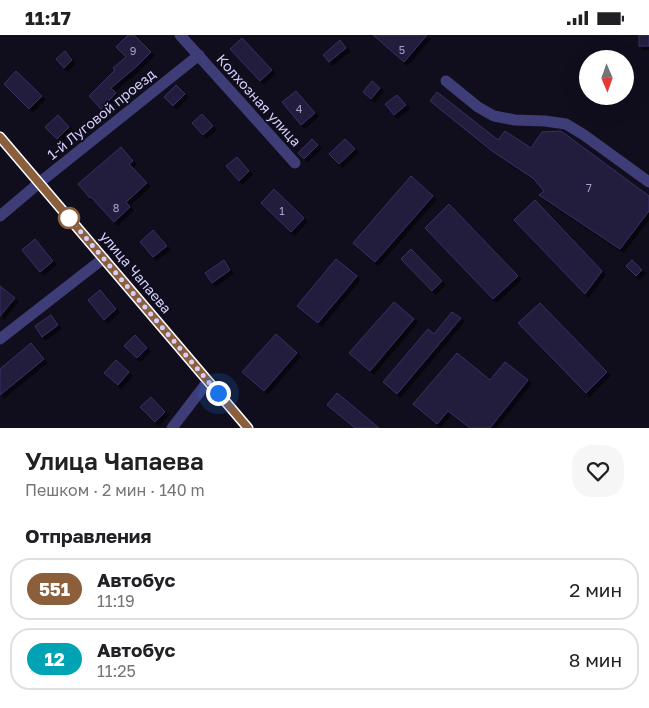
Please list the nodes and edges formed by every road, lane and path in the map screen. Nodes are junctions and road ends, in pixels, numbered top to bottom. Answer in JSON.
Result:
{"nodes":[{"id":1,"x":180,"y":35,"type":"edge"},
{"id":2,"x":198,"y":55,"type":"junction"},
{"id":3,"x":446,"y":81,"type":"dead end"},
{"id":4,"x":0,"y":137,"type":"edge"},
{"id":5,"x":295,"y":163,"type":"dead end"},
{"id":6,"x":649,"y":182,"type":"edge"},
{"id":7,"x":39,"y":183,"type":"junction"},
{"id":8,"x":0,"y":216,"type":"edge"},
{"id":9,"x":104,"y":258,"type":"junction"},
{"id":10,"x":0,"y":339,"type":"edge"},
{"id":11,"x":208,"y":381,"type":"junction"},
{"id":12,"x":172,"y":428,"type":"edge"},
{"id":13,"x":248,"y":428,"type":"edge"}],
"edges":[{"from":1,"to":2,"type":"street","name":"Колхозная улица"},
{"from":2,"to":5,"type":"street","name":"Колхозная улица"},
{"from":2,"to":7,"type":"street","name":"1-й Луговой проезд"},
{"from":3,"to":6,"type":"street"},
{"from":4,"to":7,"type":"street","name":"улица Чапаева"},
{"from":7,"to":8,"type":"street","name":"1-й Луговой проезд"},
{"from":7,"to":9,"type":"street","name":"улица Чапаева"},
{"from":9,"to":10,"type":"street"},
{"from":9,"to":11,"type":"street","name":"улица Чапаева"},
{"from":11,"to":12,"type":"street"},
{"from":11,"to":13,"type":"street","name":"улица Чапаева"}]}
